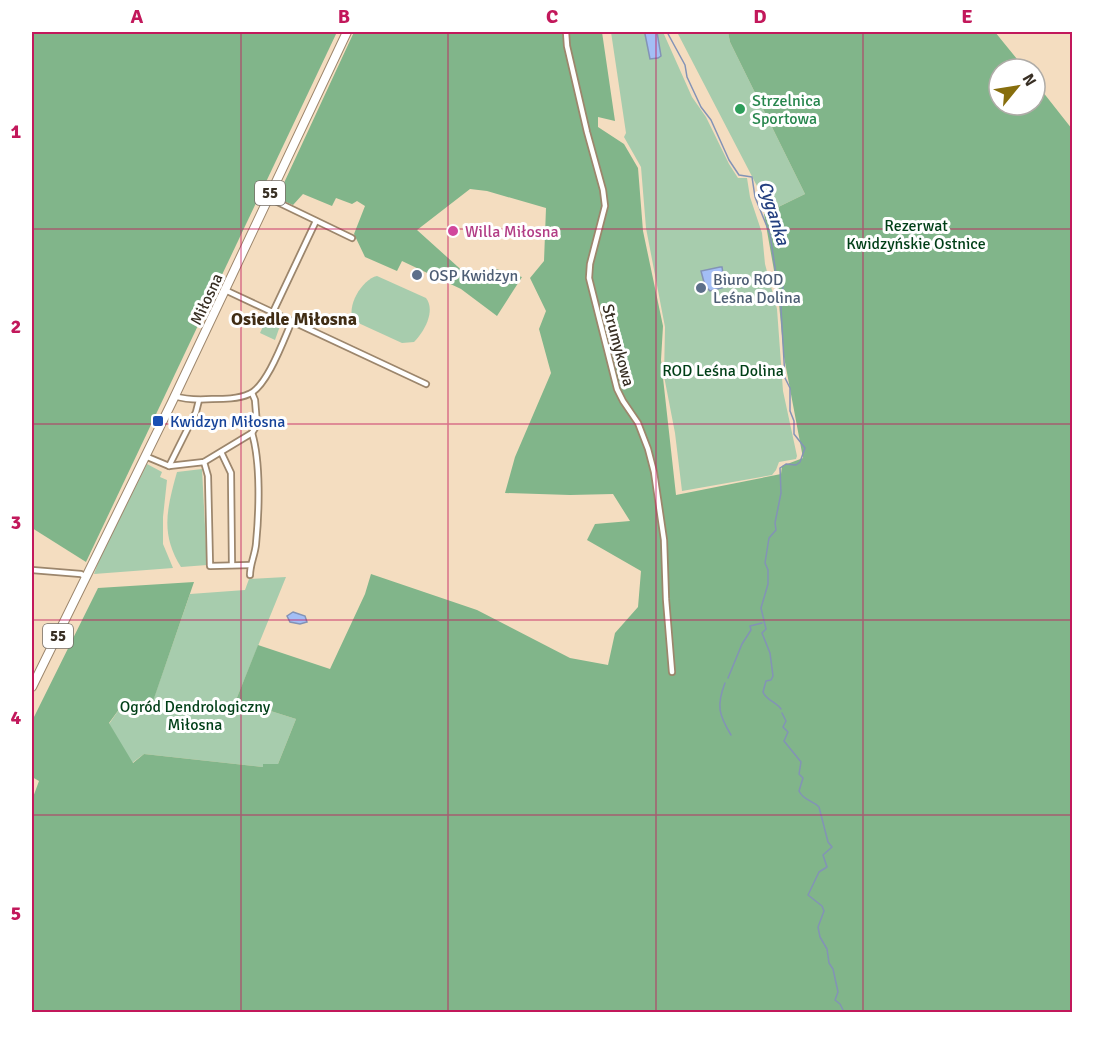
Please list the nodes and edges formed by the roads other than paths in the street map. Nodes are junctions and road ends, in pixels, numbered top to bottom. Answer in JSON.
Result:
{"nodes":[{"id":1,"x":347,"y":32,"type":"edge"},
{"id":2,"x":566,"y":32,"type":"edge"},
{"id":3,"x":268,"y":197,"type":"junction"},
{"id":4,"x":316,"y":221,"type":"junction"},
{"id":5,"x":352,"y":238,"type":"dead end"},
{"id":6,"x":225,"y":290,"type":"junction"},
{"id":7,"x":273,"y":312,"type":"junction"},
{"id":8,"x":292,"y":321,"type":"junction"},
{"id":9,"x":426,"y":384,"type":"dead end"},
{"id":10,"x":252,"y":393,"type":"junction"},
{"id":11,"x":174,"y":396,"type":"junction"},
{"id":12,"x":199,"y":400,"type":"junction"},
{"id":13,"x":252,"y":433,"type":"junction"},
{"id":14,"x":221,"y":452,"type":"junction"},
{"id":15,"x":145,"y":456,"type":"junction"},
{"id":16,"x":204,"y":462,"type":"junction"},
{"id":17,"x":169,"y":466,"type":"junction"},
{"id":18,"x":232,"y":565,"type":"junction"},
{"id":19,"x":250,"y":565,"type":"junction"},
{"id":20,"x":32,"y":570,"type":"edge"},
{"id":21,"x":250,"y":576,"type":"dead end"},
{"id":22,"x":84,"y":580,"type":"junction"},
{"id":23,"x":672,"y":672,"type":"dead end"},
{"id":24,"x":32,"y":687,"type":"edge"}],
"edges":[{"from":1,"to":3,"type":"main road","name":"Miłosna","number":"55"},
{"from":2,"to":23,"type":"street","name":"Strumykowa"},
{"from":3,"to":4,"type":"street"},
{"from":3,"to":6,"type":"main road","name":"Miłosna","number":"55"},
{"from":4,"to":5,"type":"street"},
{"from":4,"to":7,"type":"street"},
{"from":6,"to":7,"type":"street"},
{"from":6,"to":11,"type":"main road","name":"Miłosna","number":"55"},
{"from":7,"to":8,"type":"street"},
{"from":8,"to":9,"type":"street"},
{"from":8,"to":10,"type":"street"},
{"from":10,"to":12,"type":"street"},
{"from":10,"to":13,"type":"street"},
{"from":11,"to":12,"type":"street"},
{"from":11,"to":15,"type":"main road","name":"Miłosna","number":"55"},
{"from":12,"to":17,"type":"street"},
{"from":13,"to":14,"type":"street"},
{"from":13,"to":19,"type":"street"},
{"from":14,"to":16,"type":"street"},
{"from":14,"to":18,"type":"street"},
{"from":15,"to":17,"type":"street"},
{"from":15,"to":22,"type":"main road","name":"Miłosna","number":"55"},
{"from":16,"to":17,"type":"street"},
{"from":16,"to":18,"type":"street"},
{"from":18,"to":19,"type":"street"},
{"from":19,"to":21,"type":"street"},
{"from":20,"to":22,"type":"street"},
{"from":22,"to":24,"type":"main road","number":"55"}]}
